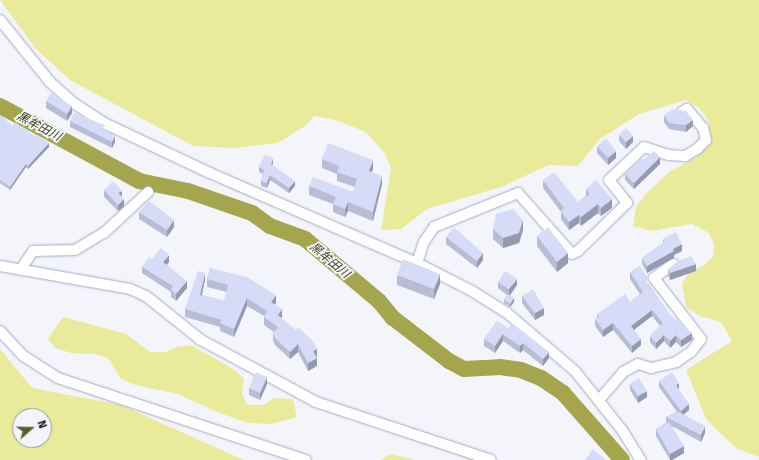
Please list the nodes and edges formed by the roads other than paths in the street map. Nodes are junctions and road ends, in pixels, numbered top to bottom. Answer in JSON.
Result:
{"nodes":[{"id":1,"x":0,"y":20,"type":"edge"},
{"id":2,"x":682,"y":112,"type":"edge"},
{"id":3,"x":148,"y":192,"type":"dead end"},
{"id":4,"x":417,"y":263,"type":"junction"},
{"id":5,"x":673,"y":264,"type":"edge"},
{"id":6,"x":0,"y":266,"type":"edge"},
{"id":7,"x":21,"y":269,"type":"junction"},
{"id":8,"x":0,"y":331,"type":"edge"},
{"id":9,"x":598,"y":400,"type":"junction"},
{"id":10,"x":306,"y":460,"type":"edge"},
{"id":11,"x":491,"y":460,"type":"edge"},
{"id":12,"x":641,"y":460,"type":"edge"}],
"edges":[{"from":1,"to":4,"type":"street"},
{"from":2,"to":4,"type":"street"},
{"from":3,"to":7,"type":"street"},
{"from":4,"to":9,"type":"street"},
{"from":5,"to":9,"type":"street"},
{"from":6,"to":7,"type":"street"},
{"from":7,"to":11,"type":"street"},
{"from":8,"to":10,"type":"street"},
{"from":9,"to":12,"type":"street"}]}
